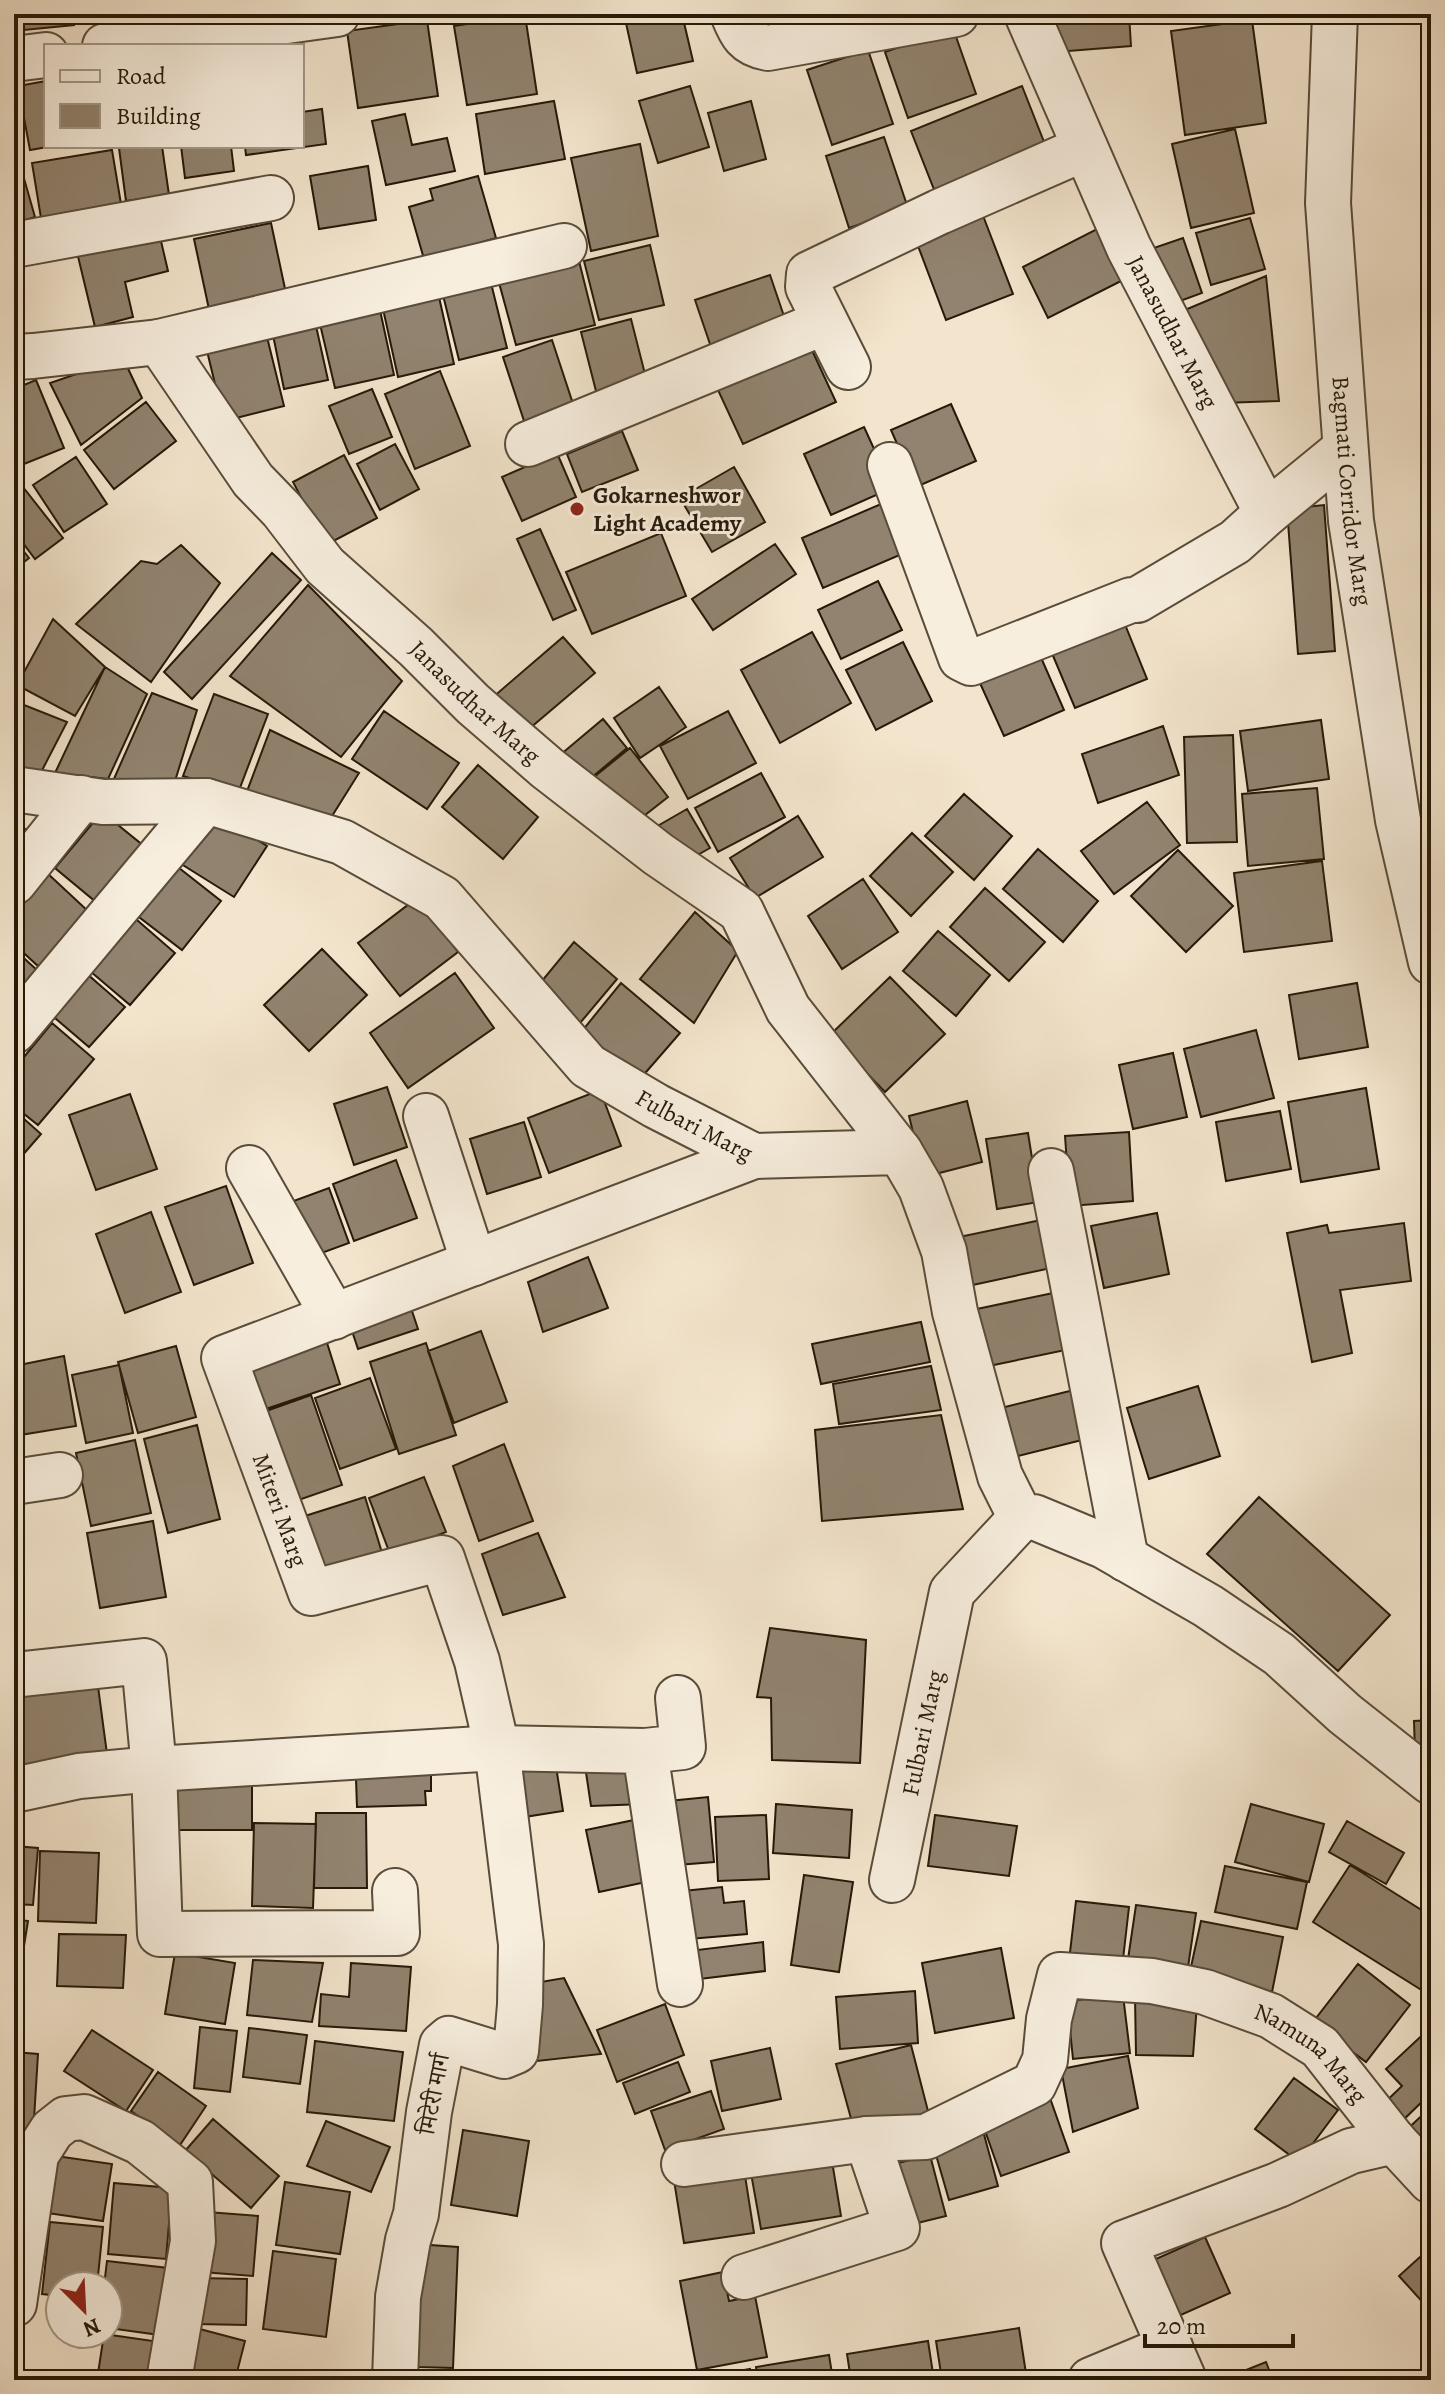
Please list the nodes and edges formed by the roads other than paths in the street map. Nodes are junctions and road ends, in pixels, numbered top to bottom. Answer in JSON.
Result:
{"nodes":[{"id":1,"x":337,"y":14,"type":"edge"},
{"id":2,"x":733,"y":14,"type":"edge"},
{"id":3,"x":956,"y":14,"type":"edge"},
{"id":4,"x":1027,"y":14,"type":"edge"},
{"id":5,"x":1335,"y":14,"type":"edge"},
{"id":6,"x":120,"y":44,"type":"edge"},
{"id":7,"x":44,"y":55,"type":"edge"},
{"id":8,"x":14,"y":59,"type":"edge"},
{"id":9,"x":1085,"y":148,"type":"junction"},
{"id":10,"x":271,"y":198,"type":"dead end"},
{"id":11,"x":14,"y":245,"type":"edge"},
{"id":12,"x":564,"y":246,"type":"dead end"},
{"id":13,"x":825,"y":322,"type":"junction"},
{"id":14,"x":159,"y":342,"type":"junction"},
{"id":15,"x":14,"y":354,"type":"edge"},
{"id":16,"x":848,"y":367,"type":"dead end"},
{"id":17,"x":528,"y":444,"type":"dead end"},
{"id":18,"x":1345,"y":449,"type":"junction"},
{"id":19,"x":890,"y":465,"type":"dead end"},
{"id":20,"x":1267,"y":513,"type":"junction"},
{"id":21,"x":14,"y":789,"type":"edge"},
{"id":22,"x":81,"y":798,"type":"junction"},
{"id":23,"x":206,"y":801,"type":"junction"},
{"id":24,"x":14,"y":882,"type":"edge"},
{"id":25,"x":1431,"y":962,"type":"edge"},
{"id":26,"x":14,"y":1031,"type":"edge"},
{"id":27,"x":426,"y":1116,"type":"dead end"},
{"id":28,"x":900,"y":1152,"type":"junction"},
{"id":29,"x":754,"y":1156,"type":"junction"},
{"id":30,"x":249,"y":1168,"type":"dead end"},
{"id":31,"x":1051,"y":1171,"type":"dead end"},
{"id":32,"x":474,"y":1263,"type":"junction"},
{"id":33,"x":334,"y":1317,"type":"junction"},
{"id":34,"x":60,"y":1475,"type":"dead end"},
{"id":35,"x":14,"y":1482,"type":"edge"},
{"id":36,"x":1021,"y":1518,"type":"junction"},
{"id":37,"x":1126,"y":1559,"type":"junction"},
{"id":38,"x":14,"y":1675,"type":"edge"},
{"id":39,"x":678,"y":1698,"type":"dead end"},
{"id":40,"x":497,"y":1748,"type":"junction"},
{"id":41,"x":645,"y":1751,"type":"junction"},
{"id":42,"x":154,"y":1769,"type":"junction"},
{"id":43,"x":1431,"y":1782,"type":"edge"},
{"id":44,"x":14,"y":1790,"type":"edge"},
{"id":45,"x":892,"y":1880,"type":"dead end"},
{"id":46,"x":395,"y":1891,"type":"dead end"},
{"id":47,"x":680,"y":1984,"type":"dead end"},
{"id":48,"x":867,"y":2139,"type":"junction"},
{"id":49,"x":1394,"y":2141,"type":"junction"},
{"id":50,"x":684,"y":2164,"type":"dead end"},
{"id":51,"x":1431,"y":2181,"type":"edge"},
{"id":52,"x":744,"y":2277,"type":"dead end"},
{"id":53,"x":14,"y":2304,"type":"edge"},
{"id":54,"x":1177,"y":2364,"type":"edge"},
{"id":55,"x":169,"y":2380,"type":"edge"},
{"id":56,"x":395,"y":2380,"type":"edge"},
{"id":57,"x":1091,"y":2380,"type":"edge"}],
"edges":[{"from":1,"to":6,"type":"street"},
{"from":2,"to":3,"type":"street"},
{"from":4,"to":9,"type":"street","name":"Janasudhar Marg"},
{"from":5,"to":18,"type":"street","name":"Bagmati Corridor Marg"},
{"from":7,"to":8,"type":"street"},
{"from":9,"to":13,"type":"street"},
{"from":9,"to":20,"type":"street","name":"Janasudhar Marg"},
{"from":10,"to":11,"type":"street"},
{"from":12,"to":14,"type":"street"},
{"from":13,"to":16,"type":"street"},
{"from":13,"to":17,"type":"street"},
{"from":14,"to":15,"type":"street"},
{"from":14,"to":28,"type":"street","name":"Janasudhar Marg"},
{"from":18,"to":20,"type":"street"},
{"from":18,"to":25,"type":"street","name":"Bagmati Corridor Marg"},
{"from":19,"to":20,"type":"street"},
{"from":21,"to":22,"type":"street","name":"Fulbari Marg"},
{"from":22,"to":23,"type":"street","name":"Fulbari Marg"},
{"from":22,"to":24,"type":"street"},
{"from":23,"to":26,"type":"street"},
{"from":23,"to":29,"type":"street","name":"Fulbari Marg"},
{"from":27,"to":32,"type":"street"},
{"from":28,"to":29,"type":"street","name":"Fulbari Marg"},
{"from":28,"to":36,"type":"street"},
{"from":29,"to":32,"type":"street","name":"Miteri Marg"},
{"from":30,"to":33,"type":"street"},
{"from":31,"to":37,"type":"street"},
{"from":32,"to":33,"type":"street","name":"Miteri Marg"},
{"from":33,"to":40,"type":"street","name":"Miteri Marg"},
{"from":34,"to":35,"type":"street"},
{"from":36,"to":37,"type":"street"},
{"from":36,"to":45,"type":"street","name":"Fulbari Marg"},
{"from":37,"to":43,"type":"street"},
{"from":38,"to":42,"type":"street"},
{"from":39,"to":41,"type":"street"},
{"from":40,"to":41,"type":"street"},
{"from":40,"to":42,"type":"street"},
{"from":40,"to":56,"type":"street","name":"मिटेरी मार्ग"},
{"from":41,"to":47,"type":"street"},
{"from":42,"to":44,"type":"street"},
{"from":42,"to":46,"type":"street"},
{"from":48,"to":49,"type":"street","name":"Namuna Marg"},
{"from":48,"to":50,"type":"street","name":"Namuna Marg"},
{"from":48,"to":52,"type":"street"},
{"from":49,"to":51,"type":"street"},
{"from":49,"to":54,"type":"street","name":"Namuna Marg"},
{"from":53,"to":55,"type":"street"},
{"from":54,"to":57,"type":"street"}]}
